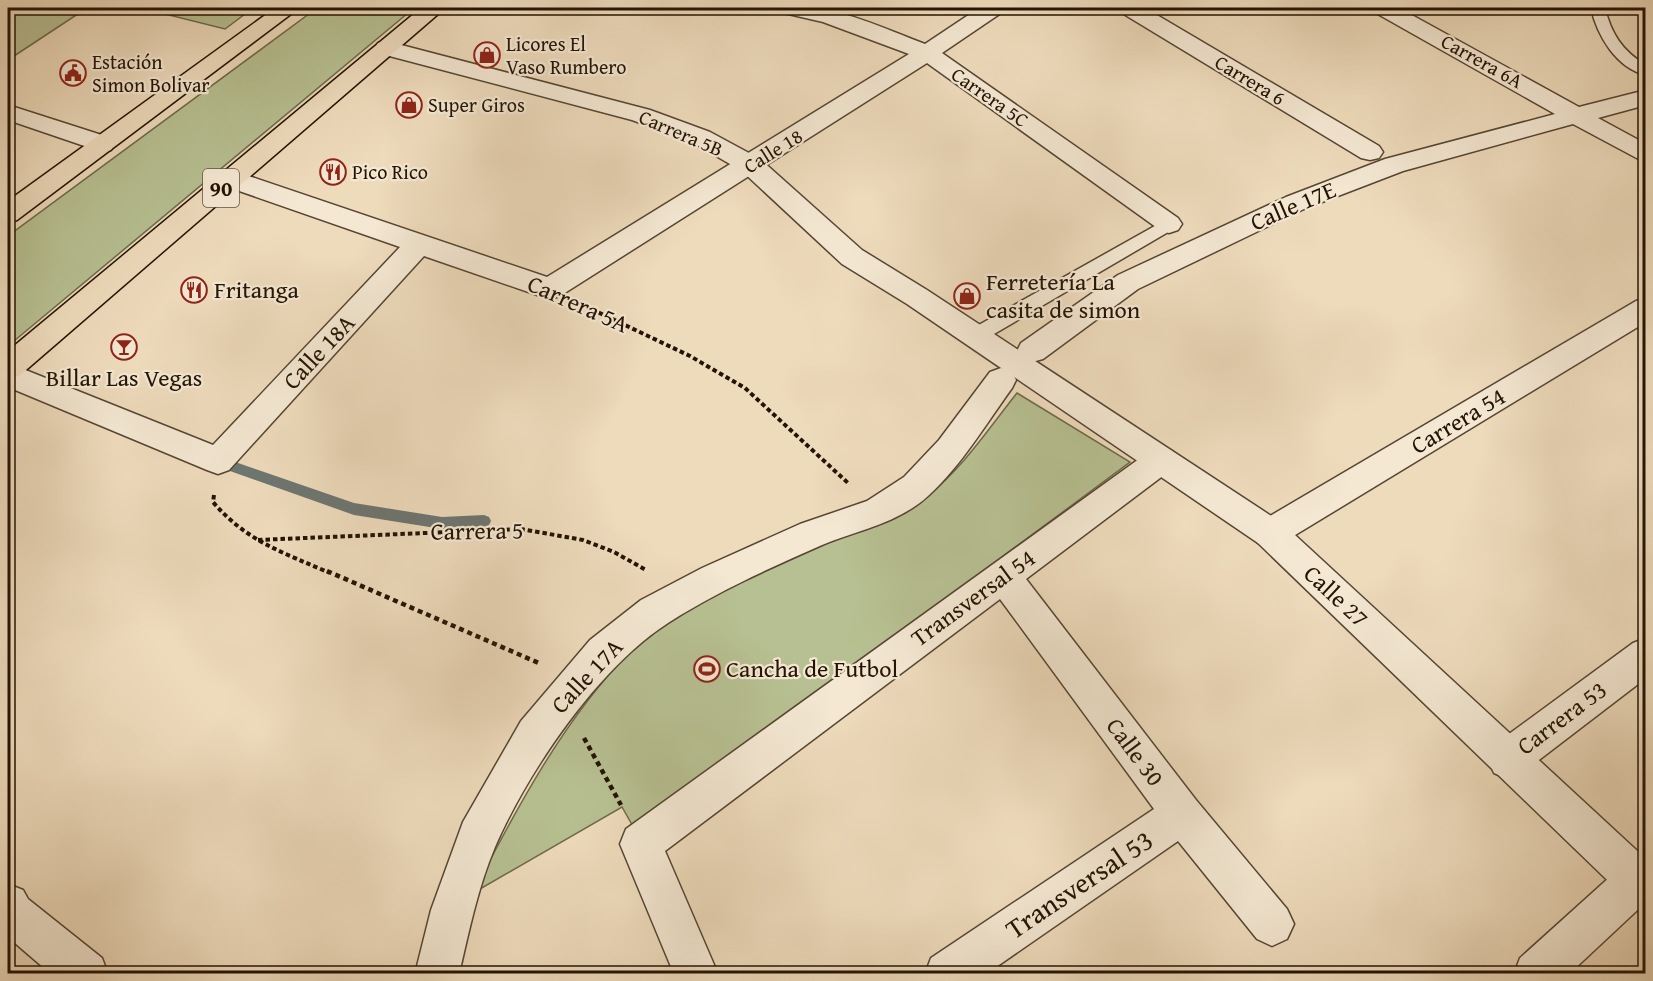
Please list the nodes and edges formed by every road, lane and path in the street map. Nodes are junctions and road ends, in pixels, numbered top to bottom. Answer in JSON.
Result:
{"nodes":[{"id":1,"x":288,"y":8,"type":"edge"},
{"id":2,"x":434,"y":8,"type":"edge"},
{"id":3,"x":792,"y":8,"type":"edge"},
{"id":4,"x":993,"y":8,"type":"edge"},
{"id":5,"x":1130,"y":8,"type":"edge"},
{"id":6,"x":1384,"y":8,"type":"edge"},
{"id":7,"x":1598,"y":8,"type":"edge"},
{"id":8,"x":386,"y":48,"type":"junction"},
{"id":9,"x":927,"y":53,"type":"junction"},
{"id":10,"x":1646,"y":71,"type":"edge"},
{"id":11,"x":1646,"y":97,"type":"edge"},
{"id":12,"x":8,"y":112,"type":"edge"},
{"id":13,"x":1579,"y":115,"type":"junction"},
{"id":14,"x":102,"y":144,"type":"junction"},
{"id":15,"x":1370,"y":152,"type":"dead end"},
{"id":16,"x":1646,"y":155,"type":"edge"},
{"id":17,"x":751,"y":165,"type":"junction"},
{"id":18,"x":231,"y":179,"type":"junction"},
{"id":19,"x":8,"y":214,"type":"edge"},
{"id":20,"x":1169,"y":224,"type":"joint"},
{"id":21,"x":419,"y":244,"type":"junction"},
{"id":22,"x":550,"y":289,"type":"junction"},
{"id":23,"x":1646,"y":308,"type":"edge"},
{"id":24,"x":983,"y":342,"type":"junction"},
{"id":25,"x":1036,"y":365,"type":"junction"},
{"id":26,"x":8,"y":369,"type":"edge"},
{"id":27,"x":8,"y":375,"type":"edge"},
{"id":28,"x":1001,"y":380,"type":"dead end"},
{"id":29,"x":1161,"y":460,"type":"junction"},
{"id":30,"x":218,"y":461,"type":"junction"},
{"id":31,"x":878,"y":511,"type":"junction"},
{"id":32,"x":1270,"y":533,"type":"junction"},
{"id":33,"x":254,"y":540,"type":"junction"},
{"id":34,"x":1004,"y":576,"type":"junction"},
{"id":35,"x":684,"y":595,"type":"junction"},
{"id":36,"x":1646,"y":655,"type":"edge"},
{"id":37,"x":571,"y":689,"type":"junction"},
{"id":38,"x":1508,"y":759,"type":"junction"},
{"id":39,"x":1182,"y":814,"type":"junction"},
{"id":40,"x":641,"y":844,"type":"junction"},
{"id":41,"x":1642,"y":885,"type":"edge"},
{"id":42,"x":8,"y":905,"type":"edge"},
{"id":43,"x":1272,"y":924,"type":"dead end"},
{"id":44,"x":86,"y":974,"type":"edge"},
{"id":45,"x":437,"y":974,"type":"edge"},
{"id":46,"x":696,"y":974,"type":"edge"},
{"id":47,"x":947,"y":974,"type":"edge"},
{"id":48,"x":1536,"y":974,"type":"edge"}],
"edges":[{"from":1,"to":14,"type":"highway"},
{"from":2,"to":8,"type":"highway","number":"90"},
{"from":3,"to":9,"type":"street","name":"Carrera 5C"},
{"from":4,"to":9,"type":"street","name":"Calle 18"},
{"from":5,"to":15,"type":"street","name":"Carrera 6"},
{"from":6,"to":13,"type":"street","name":"Carrera 6A"},
{"from":7,"to":10,"type":"lane"},
{"from":8,"to":17,"type":"street","name":"Carrera 5B"},
{"from":8,"to":18,"type":"highway","number":"90"},
{"from":9,"to":17,"type":"street","name":"Calle 18"},
{"from":9,"to":20,"type":"street","name":"Carrera 5C"},
{"from":11,"to":13,"type":"street"},
{"from":12,"to":14,"type":"street"},
{"from":13,"to":16,"type":"street","name":"Carrera 6A"},
{"from":13,"to":25,"type":"street","name":"Calle 17E"},
{"from":14,"to":19,"type":"highway"},
{"from":17,"to":22,"type":"street","name":"Calle 18"},
{"from":17,"to":24,"type":"street","name":"Carrera 5B"},
{"from":18,"to":21,"type":"street","name":"Carrera 5A"},
{"from":18,"to":26,"type":"highway","number":"90"},
{"from":20,"to":24,"type":"lane"},
{"from":21,"to":22,"type":"street","name":"Carrera 5A"},
{"from":21,"to":30,"type":"street","name":"Calle 18A"},
{"from":22,"to":31,"type":"path","name":"Carrera 5A"},
{"from":23,"to":32,"type":"street","name":"Carrera 54"},
{"from":24,"to":25,"type":"street","name":"Calle 27"},
{"from":25,"to":29,"type":"street","name":"Calle 27"},
{"from":27,"to":30,"type":"street"},
{"from":28,"to":31,"type":"street"},
{"from":29,"to":32,"type":"street","name":"Calle 27"},
{"from":29,"to":34,"type":"street","name":"Transversal 54"},
{"from":30,"to":33,"type":"path"},
{"from":31,"to":35,"type":"street","name":"Calle 17A"},
{"from":32,"to":38,"type":"street","name":"Calle 27"},
{"from":33,"to":35,"type":"path","name":"Carrera 5"},
{"from":33,"to":37,"type":"path"},
{"from":34,"to":39,"type":"street","name":"Calle 30"},
{"from":34,"to":40,"type":"street","name":"Transversal 54"},
{"from":35,"to":37,"type":"street","name":"Calle 17A"},
{"from":36,"to":38,"type":"street","name":"Carrera 53"},
{"from":37,"to":40,"type":"path"},
{"from":37,"to":45,"type":"street","name":"Calle 17A"},
{"from":38,"to":41,"type":"street","name":"Calle 27"},
{"from":39,"to":43,"type":"street","name":"Calle 30"},
{"from":39,"to":47,"type":"street","name":"Transversal 53"},
{"from":40,"to":46,"type":"street"},
{"from":41,"to":48,"type":"street"},
{"from":42,"to":44,"type":"street"}]}
